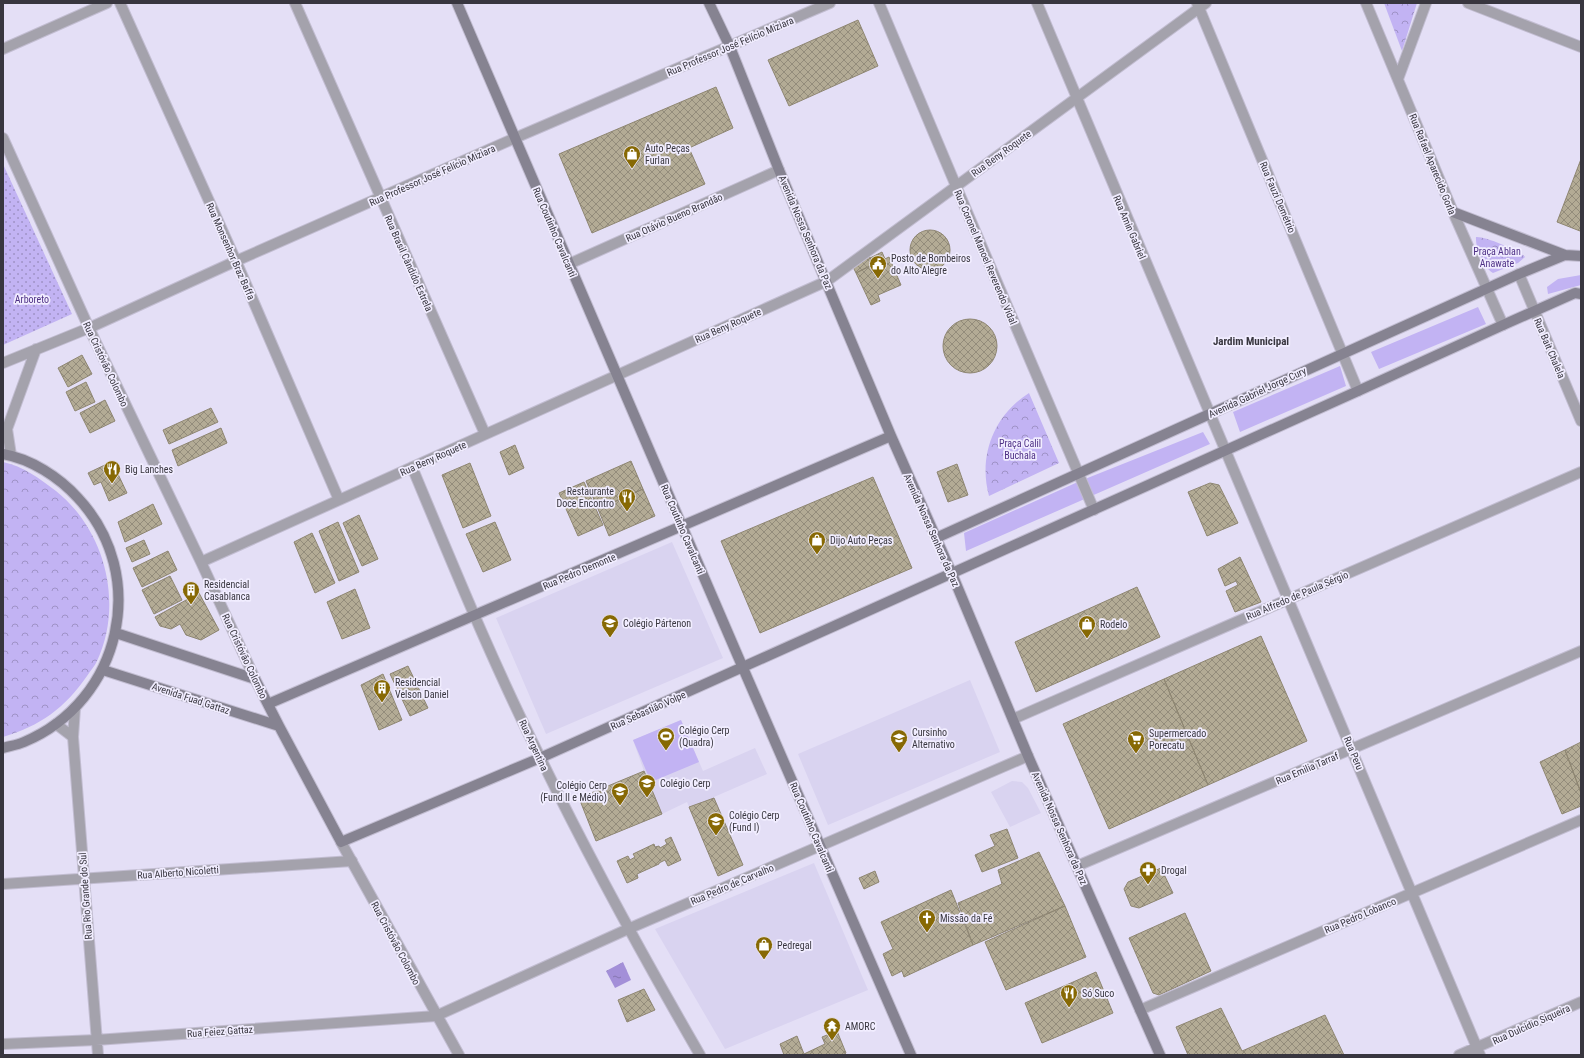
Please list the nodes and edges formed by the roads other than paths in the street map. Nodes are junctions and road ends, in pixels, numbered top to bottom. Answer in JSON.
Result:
{"nodes":[{"id":1,"x":107,"y":3,"type":"edge"},
{"id":2,"x":120,"y":3,"type":"edge"},
{"id":3,"x":295,"y":3,"type":"edge"},
{"id":4,"x":710,"y":3,"type":"edge"},
{"id":5,"x":830,"y":3,"type":"edge"},
{"id":6,"x":879,"y":3,"type":"edge"},
{"id":7,"x":1037,"y":3,"type":"edge"},
{"id":8,"x":1366,"y":3,"type":"edge"},
{"id":9,"x":1426,"y":3,"type":"edge"},
{"id":10,"x":1468,"y":3,"type":"edge"},
{"id":11,"x":459,"y":4,"type":"edge"},
{"id":12,"x":1201,"y":5,"type":"edge"},
{"id":13,"x":730,"y":47,"type":"junction"},
{"id":14,"x":1581,"y":47,"type":"edge"},
{"id":15,"x":3,"y":49,"type":"edge"},
{"id":16,"x":1398,"y":79,"type":"junction"},
{"id":17,"x":1076,"y":98,"type":"junction"},
{"id":18,"x":3,"y":138,"type":"edge"},
{"id":19,"x":515,"y":138,"type":"junction"},
{"id":20,"x":779,"y":170,"type":"junction"},
{"id":21,"x":956,"y":186,"type":"junction"},
{"id":22,"x":380,"y":198,"type":"junction"},
{"id":23,"x":1453,"y":212,"type":"junction"},
{"id":24,"x":1565,"y":255,"type":"junction"},
{"id":25,"x":1581,"y":256,"type":"edge"},
{"id":26,"x":236,"y":261,"type":"junction"},
{"id":27,"x":569,"y":264,"type":"junction"},
{"id":28,"x":1519,"y":274,"type":"junction"},
{"id":29,"x":827,"y":281,"type":"junction"},
{"id":30,"x":1486,"y":288,"type":"junction"},
{"id":31,"x":1581,"y":294,"type":"edge"},
{"id":32,"x":1534,"y":311,"type":"junction"},
{"id":33,"x":1503,"y":325,"type":"junction"},
{"id":34,"x":89,"y":328,"type":"junction"},
{"id":35,"x":36,"y":349,"type":"junction"},
{"id":36,"x":1342,"y":353,"type":"junction"},
{"id":37,"x":3,"y":363,"type":"edge"},
{"id":38,"x":617,"y":375,"type":"junction"},
{"id":39,"x":1358,"y":391,"type":"junction"},
{"id":40,"x":1209,"y":415,"type":"junction"},
{"id":41,"x":1581,"y":421,"type":"edge"},
{"id":42,"x":485,"y":434,"type":"junction"},
{"id":43,"x":891,"y":436,"type":"junction"},
{"id":44,"x":1225,"y":451,"type":"junction"},
{"id":45,"x":7,"y":454,"type":"edge"},
{"id":46,"x":412,"y":467,"type":"junction"},
{"id":47,"x":1078,"y":472,"type":"junction"},
{"id":48,"x":1581,"y":472,"type":"edge"},
{"id":49,"x":339,"y":500,"type":"junction"},
{"id":50,"x":1094,"y":510,"type":"junction"},
{"id":51,"x":682,"y":526,"type":"junction"},
{"id":52,"x":936,"y":538,"type":"junction"},
{"id":53,"x":201,"y":562,"type":"junction"},
{"id":54,"x":952,"y":574,"type":"junction"},
{"id":55,"x":1289,"y":599,"type":"junction"},
{"id":56,"x":475,"y":616,"type":"junction"},
{"id":57,"x":116,"y":633,"type":"junction"},
{"id":58,"x":1581,"y":651,"type":"edge"},
{"id":59,"x":743,"y":668,"type":"junction"},
{"id":60,"x":103,"y":670,"type":"junction"},
{"id":61,"x":255,"y":679,"type":"junction"},
{"id":62,"x":268,"y":704,"type":"junction"},
{"id":63,"x":75,"y":708,"type":"junction"},
{"id":64,"x":1013,"y":719,"type":"junction"},
{"id":65,"x":56,"y":724,"type":"junction"},
{"id":66,"x":279,"y":726,"type":"junction"},
{"id":67,"x":73,"y":737,"type":"junction"},
{"id":68,"x":3,"y":748,"type":"edge"},
{"id":69,"x":1352,"y":749,"type":"junction"},
{"id":70,"x":1028,"y":756,"type":"junction"},
{"id":71,"x":540,"y":758,"type":"junction"},
{"id":72,"x":1581,"y":820,"type":"edge"},
{"id":73,"x":341,"y":842,"type":"junction"},
{"id":74,"x":820,"y":846,"type":"junction"},
{"id":75,"x":352,"y":861,"type":"junction"},
{"id":76,"x":1077,"y":866,"type":"junction"},
{"id":77,"x":84,"y":879,"type":"junction"},
{"id":78,"x":3,"y":884,"type":"edge"},
{"id":79,"x":1413,"y":892,"type":"junction"},
{"id":80,"x":628,"y":929,"type":"junction"},
{"id":81,"x":1581,"y":1002,"type":"edge"},
{"id":82,"x":1140,"y":1010,"type":"junction"},
{"id":83,"x":436,"y":1016,"type":"junction"},
{"id":84,"x":96,"y":1040,"type":"junction"},
{"id":85,"x":3,"y":1044,"type":"edge"},
{"id":86,"x":1479,"y":1051,"type":"edge"},
{"id":87,"x":98,"y":1055,"type":"edge"},
{"id":88,"x":459,"y":1055,"type":"edge"},
{"id":89,"x":700,"y":1055,"type":"edge"},
{"id":90,"x":911,"y":1055,"type":"edge"},
{"id":91,"x":1160,"y":1055,"type":"edge"},
{"id":92,"x":1459,"y":1055,"type":"edge"}],
"edges":[{"from":1,"to":15,"type":"street"},
{"from":2,"to":26,"type":"street","name":"Rua Monsenhor Braz Baffa"},
{"from":3,"to":22,"type":"street","name":"Rua Brasil Cândido Estrela"},
{"from":4,"to":13,"type":"main road","name":"Avenida Nossa Senhora da Paz"},
{"from":5,"to":13,"type":"street","name":"Rua Professor José Felício Miziara"},
{"from":6,"to":21,"type":"street","name":"Rua Coronel Manoel Reverendo Vidal"},
{"from":7,"to":17,"type":"street","name":"Rua Amin Gabriel"},
{"from":8,"to":16,"type":"street","name":"Rua Rafael Aparecido Gorla"},
{"from":9,"to":16,"type":"street"},
{"from":10,"to":14,"type":"street"},
{"from":11,"to":19,"type":"main road","name":"Rua Coutinho Cavalcanti"},
{"from":12,"to":17,"type":"street","name":"Rua Beny Roquete"},
{"from":12,"to":36,"type":"street","name":"Rua Fauzi Demétrio"},
{"from":13,"to":19,"type":"street","name":"Rua Professor José Felício Miziara"},
{"from":13,"to":20,"type":"main road","name":"Avenida Nossa Senhora da Paz"},
{"from":16,"to":23,"type":"street","name":"Rua Rafael Aparecido Gorla"},
{"from":17,"to":21,"type":"street","name":"Rua Beny Roquete"},
{"from":17,"to":40,"type":"street","name":"Rua Amin Gabriel"},
{"from":18,"to":34,"type":"street","name":"Rua Cristóvão Colombo"},
{"from":19,"to":22,"type":"street","name":"Rua Professor José Felício Miziara"},
{"from":19,"to":27,"type":"main road","name":"Rua Coutinho Cavalcanti"},
{"from":20,"to":27,"type":"street","name":"Rua Otávio Bueno Brandão"},
{"from":20,"to":29,"type":"main road","name":"Avenida Nossa Senhora da Paz"},
{"from":21,"to":29,"type":"street","name":"Rua Beny Roquete"},
{"from":21,"to":47,"type":"street","name":"Rua Coronel Manoel Reverendo Vidal"},
{"from":22,"to":26,"type":"street","name":"Rua Professor José Felício Miziara"},
{"from":22,"to":42,"type":"street","name":"Rua Brasil Cândido Estrela"},
{"from":23,"to":24,"type":"main road"},
{"from":23,"to":30,"type":"street","name":"Rua Rafael Aparecido Gorla"},
{"from":24,"to":25,"type":"main road","name":"Avenida Gabriel Jorge Cury"},
{"from":24,"to":28,"type":"main road","name":"Avenida Gabriel Jorge Cury"},
{"from":26,"to":34,"type":"street","name":"Rua Professor José Felício Miziara"},
{"from":26,"to":49,"type":"street","name":"Rua Monsenhor Braz Baffa"},
{"from":27,"to":38,"type":"main road","name":"Rua Coutinho Cavalcanti"},
{"from":28,"to":30,"type":"main road","name":"Avenida Gabriel Jorge Cury"},
{"from":28,"to":32,"type":"street","name":"Rua Bait Chalela"},
{"from":29,"to":38,"type":"street","name":"Rua Beny Roquete"},
{"from":29,"to":43,"type":"main road","name":"Avenida Nossa Senhora da Paz"},
{"from":30,"to":33,"type":"street","name":"Rua Rafael Aparecido Gorla"},
{"from":30,"to":36,"type":"main road","name":"Avenida Gabriel Jorge Cury"},
{"from":31,"to":32,"type":"main road"},
{"from":32,"to":33,"type":"main road"},
{"from":32,"to":41,"type":"street","name":"Rua Bait Chalela"},
{"from":33,"to":39,"type":"main road"},
{"from":34,"to":35,"type":"street","name":"Rua Professor José Felício Miziara"},
{"from":34,"to":53,"type":"street","name":"Rua Cristóvão Colombo"},
{"from":35,"to":37,"type":"street","name":"Rua Professor José Felício Miziara"},
{"from":35,"to":45,"type":"street"},
{"from":36,"to":39,"type":"street","name":"Rua Fauzi Demétrio"},
{"from":36,"to":40,"type":"main road","name":"Avenida Gabriel Jorge Cury"},
{"from":38,"to":42,"type":"street","name":"Rua Beny Roquete"},
{"from":38,"to":51,"type":"main road","name":"Rua Coutinho Cavalcanti"},
{"from":39,"to":44,"type":"main road"},
{"from":40,"to":44,"type":"street","name":"Rua Amin Gabriel"},
{"from":40,"to":47,"type":"main road","name":"Avenida Gabriel Jorge Cury"},
{"from":42,"to":46,"type":"street","name":"Rua Beny Roquete"},
{"from":43,"to":51,"type":"main road","name":"Rua Pedro Demonte"},
{"from":43,"to":52,"type":"main road","name":"Avenida Nossa Senhora da Paz"},
{"from":44,"to":50,"type":"main road"},
{"from":44,"to":55,"type":"street","name":"Rua Peru"},
{"from":45,"to":57,"type":"main road"},
{"from":46,"to":49,"type":"street","name":"Rua Beny Roquete"},
{"from":46,"to":56,"type":"street","name":"Rua Argentina"},
{"from":47,"to":50,"type":"street","name":"Rua Coronel Manoel Reverendo Vidal"},
{"from":47,"to":52,"type":"main road","name":"Avenida Gabriel Jorge Cury"},
{"from":48,"to":55,"type":"street","name":"Rua Alfredo de Paula Sérgio"},
{"from":49,"to":53,"type":"street","name":"Rua Beny Roquete"},
{"from":50,"to":54,"type":"main road"},
{"from":51,"to":56,"type":"main road","name":"Rua Pedro Demonte"},
{"from":51,"to":59,"type":"main road","name":"Rua Coutinho Cavalcanti"},
{"from":52,"to":54,"type":"main road","name":"Avenida Nossa Senhora da Paz"},
{"from":53,"to":61,"type":"street","name":"Rua Cristóvão Colombo"},
{"from":54,"to":59,"type":"main road","name":"Rua Sebastião Volpe"},
{"from":54,"to":64,"type":"main road","name":"Avenida Nossa Senhora da Paz"},
{"from":55,"to":64,"type":"street","name":"Rua Alfredo de Paula Sérgio"},
{"from":55,"to":69,"type":"street","name":"Rua Peru"},
{"from":56,"to":62,"type":"main road","name":"Rua Pedro Demonte"},
{"from":56,"to":71,"type":"street","name":"Rua Argentina"},
{"from":57,"to":60,"type":"main road"},
{"from":57,"to":61,"type":"main road"},
{"from":58,"to":69,"type":"street","name":"Rua Emilia Tarraf"},
{"from":59,"to":71,"type":"main road","name":"Rua Sebastião Volpe"},
{"from":59,"to":74,"type":"main road","name":"Rua Coutinho Cavalcanti"},
{"from":60,"to":63,"type":"main road"},
{"from":60,"to":66,"type":"main road","name":"Avenida Fuad Gattaz"},
{"from":61,"to":62,"type":"main road","name":"Rua Cristóvão Colombo"},
{"from":62,"to":66,"type":"main road","name":"Rua Cristóvão Colombo"},
{"from":63,"to":65,"type":"main road"},
{"from":63,"to":67,"type":"street","name":"Rua Rio Grande do Sul"},
{"from":64,"to":70,"type":"main road","name":"Avenida Nossa Senhora da Paz"},
{"from":65,"to":67,"type":"street"},
{"from":65,"to":68,"type":"main road"},
{"from":66,"to":73,"type":"main road","name":"Rua Cristóvão Colombo"},
{"from":67,"to":77,"type":"street","name":"Rua Rio Grande do Sul"},
{"from":69,"to":76,"type":"street","name":"Rua Emilia Tarraf"},
{"from":69,"to":79,"type":"street","name":"Rua Peru"},
{"from":70,"to":74,"type":"street","name":"Rua Pedro de Carvalho"},
{"from":70,"to":76,"type":"main road","name":"Avenida Nossa Senhora da Paz"},
{"from":71,"to":73,"type":"main road","name":"Rua Sebastião Volpe"},
{"from":71,"to":80,"type":"street","name":"Rua Argentina"},
{"from":72,"to":79,"type":"street","name":"Rua Pedro Lobanco"},
{"from":73,"to":75,"type":"street","name":"Rua Cristóvão Colombo"},
{"from":74,"to":80,"type":"street","name":"Rua Pedro de Carvalho"},
{"from":74,"to":90,"type":"main road","name":"Rua Coutinho Cavalcanti"},
{"from":75,"to":77,"type":"street","name":"Rua Alberto Nicoletti"},
{"from":75,"to":83,"type":"street","name":"Rua Cristóvão Colombo"},
{"from":76,"to":82,"type":"main road","name":"Avenida Nossa Senhora da Paz"},
{"from":77,"to":78,"type":"street","name":"Rua Alberto Nicoletti"},
{"from":77,"to":84,"type":"street","name":"Rua Rio Grande do Sul"},
{"from":79,"to":82,"type":"street","name":"Rua Pedro Lobanco"},
{"from":79,"to":86,"type":"street","name":"Rua Peru"},
{"from":80,"to":83,"type":"street","name":"Rua Pedro de Carvalho"},
{"from":80,"to":89,"type":"street","name":"Rua Argentina"},
{"from":81,"to":86,"type":"street","name":"Rua Dulcidio Siqueira"},
{"from":82,"to":91,"type":"main road","name":"Avenida Nossa Senhora da Paz"},
{"from":83,"to":84,"type":"street","name":"Rua Feiez Gattaz"},
{"from":83,"to":88,"type":"street","name":"Rua Cristóvão Colombo"},
{"from":84,"to":85,"type":"street","name":"Rua Feiez Gattaz"},
{"from":84,"to":87,"type":"street","name":"Rua Rio Grande do Sul"},
{"from":86,"to":92,"type":"street","name":"Rua Dulcidio Siqueira"}]}
